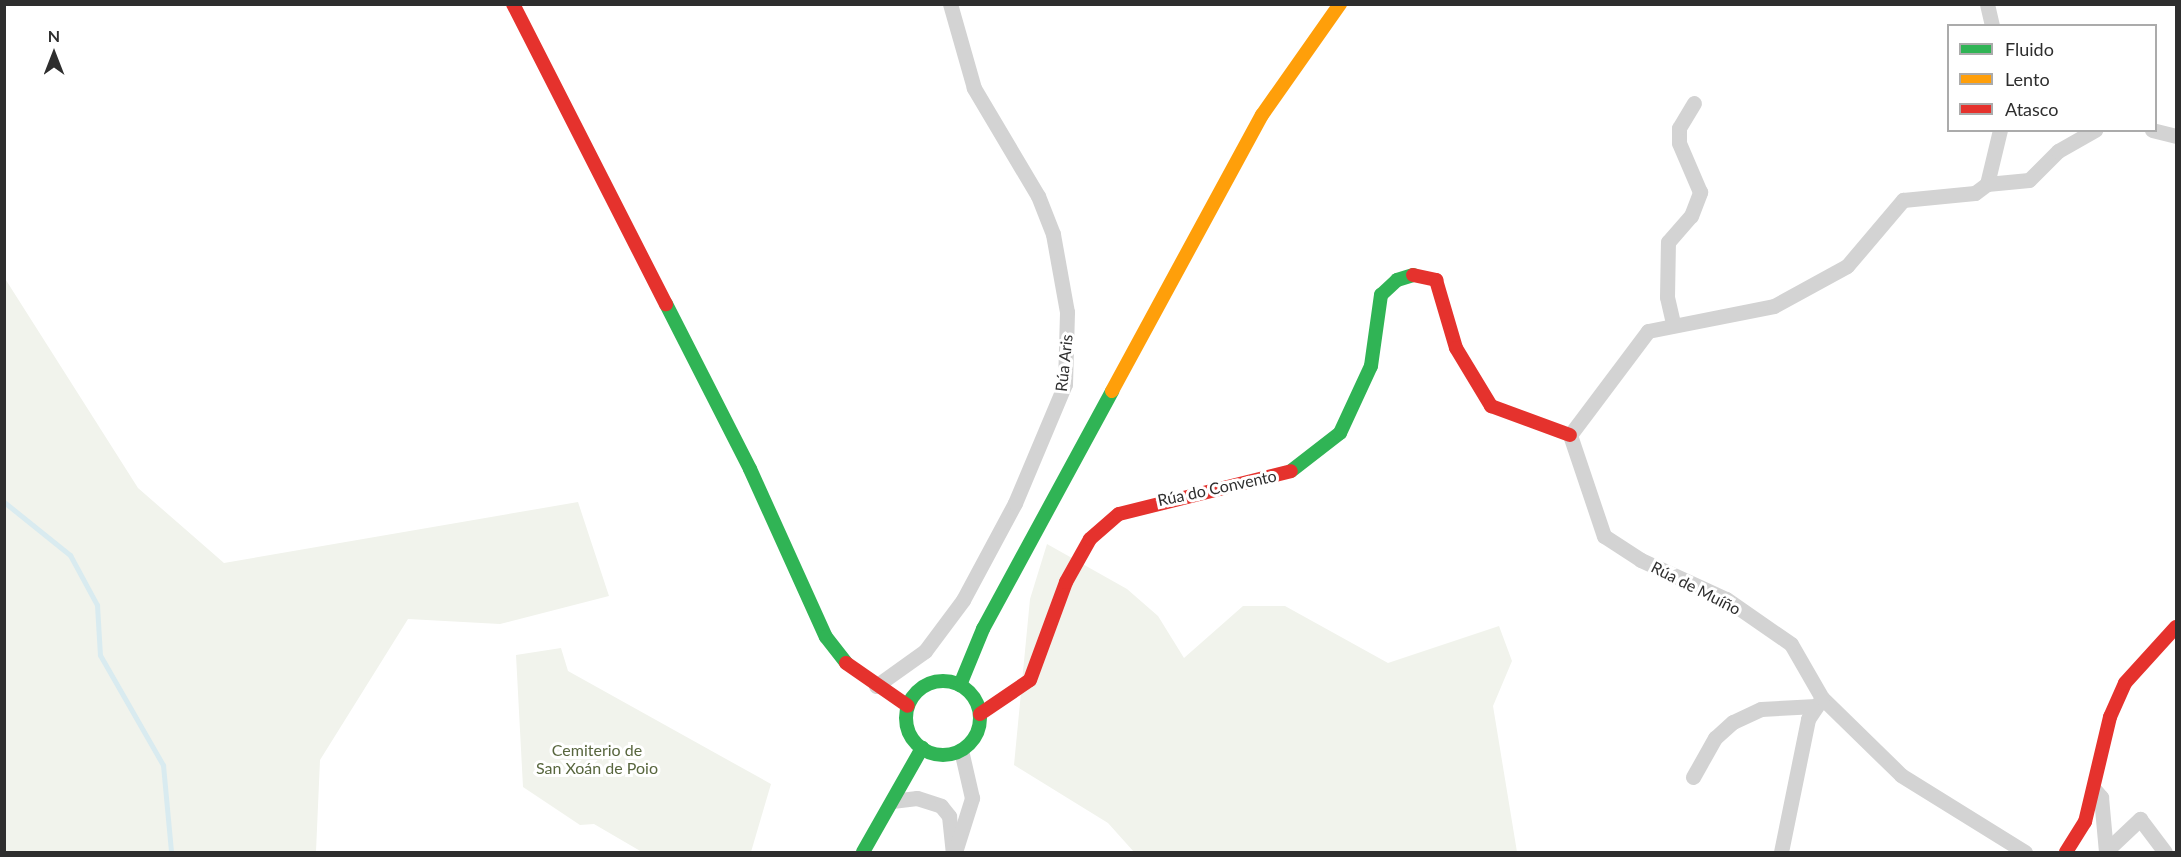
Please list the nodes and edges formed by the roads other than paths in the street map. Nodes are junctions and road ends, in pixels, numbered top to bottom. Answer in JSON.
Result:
{"nodes":[{"id":1,"x":513,"y":4,"type":"edge"},
{"id":2,"x":950,"y":4,"type":"edge"},
{"id":3,"x":1340,"y":4,"type":"edge"},
{"id":4,"x":1987,"y":4,"type":"edge"},
{"id":5,"x":1992,"y":24,"type":"edge"},
{"id":6,"x":1694,"y":104,"type":"dead end"},
{"id":7,"x":2157,"y":131,"type":"edge"},
{"id":8,"x":2000,"y":132,"type":"edge"},
{"id":9,"x":2091,"y":132,"type":"edge"},
{"id":10,"x":2176,"y":136,"type":"edge"},
{"id":11,"x":1987,"y":184,"type":"junction"},
{"id":12,"x":1674,"y":323,"type":"junction"},
{"id":13,"x":1570,"y":435,"type":"junction"},
{"id":14,"x":2176,"y":627,"type":"edge"},
{"id":15,"x":960,"y":685,"type":"junction"},
{"id":16,"x":876,"y":686,"type":"junction"},
{"id":17,"x":1819,"y":702,"type":"junction"},
{"id":18,"x":908,"y":706,"type":"junction"},
{"id":19,"x":980,"y":714,"type":"junction"},
{"id":20,"x":922,"y":748,"type":"junction"},
{"id":21,"x":961,"y":750,"type":"junction"},
{"id":22,"x":1694,"y":777,"type":"dead end"},
{"id":23,"x":2094,"y":789,"type":"junction"},
{"id":24,"x":892,"y":801,"type":"junction"},
{"id":25,"x":863,"y":852,"type":"edge"},
{"id":26,"x":954,"y":852,"type":"edge"},
{"id":27,"x":1781,"y":852,"type":"edge"},
{"id":28,"x":2025,"y":852,"type":"edge"},
{"id":29,"x":2066,"y":852,"type":"edge"},
{"id":30,"x":2106,"y":852,"type":"edge"},
{"id":31,"x":2165,"y":852,"type":"edge"}],
"edges":[{"from":1,"to":16,"type":"main road"},
{"from":2,"to":16,"type":"street","name":"Rúa Aris"},
{"from":3,"to":15,"type":"main road"},
{"from":4,"to":5,"type":"street"},
{"from":6,"to":12,"type":"street"},
{"from":7,"to":10,"type":"street"},
{"from":8,"to":11,"type":"street"},
{"from":9,"to":11,"type":"street"},
{"from":11,"to":12,"type":"street"},
{"from":12,"to":13,"type":"street"},
{"from":13,"to":17,"type":"street","name":"Rúa de Muíño"},
{"from":13,"to":19,"type":"main road","name":"Rúa do Convento"},
{"from":14,"to":23,"type":"main road"},
{"from":15,"to":18,"type":"main road"},
{"from":15,"to":19,"type":"main road"},
{"from":16,"to":18,"type":"main road"},
{"from":17,"to":22,"type":"street"},
{"from":17,"to":27,"type":"street"},
{"from":17,"to":28,"type":"street","name":"Rúa de Muíño"},
{"from":18,"to":20,"type":"main road"},
{"from":19,"to":21,"type":"main road"},
{"from":20,"to":21,"type":"main road"},
{"from":20,"to":24,"type":"main road"},
{"from":21,"to":26,"type":"street"},
{"from":23,"to":29,"type":"main road"},
{"from":23,"to":30,"type":"street"},
{"from":24,"to":25,"type":"main road"},
{"from":24,"to":26,"type":"street"},
{"from":30,"to":31,"type":"street"}]}
